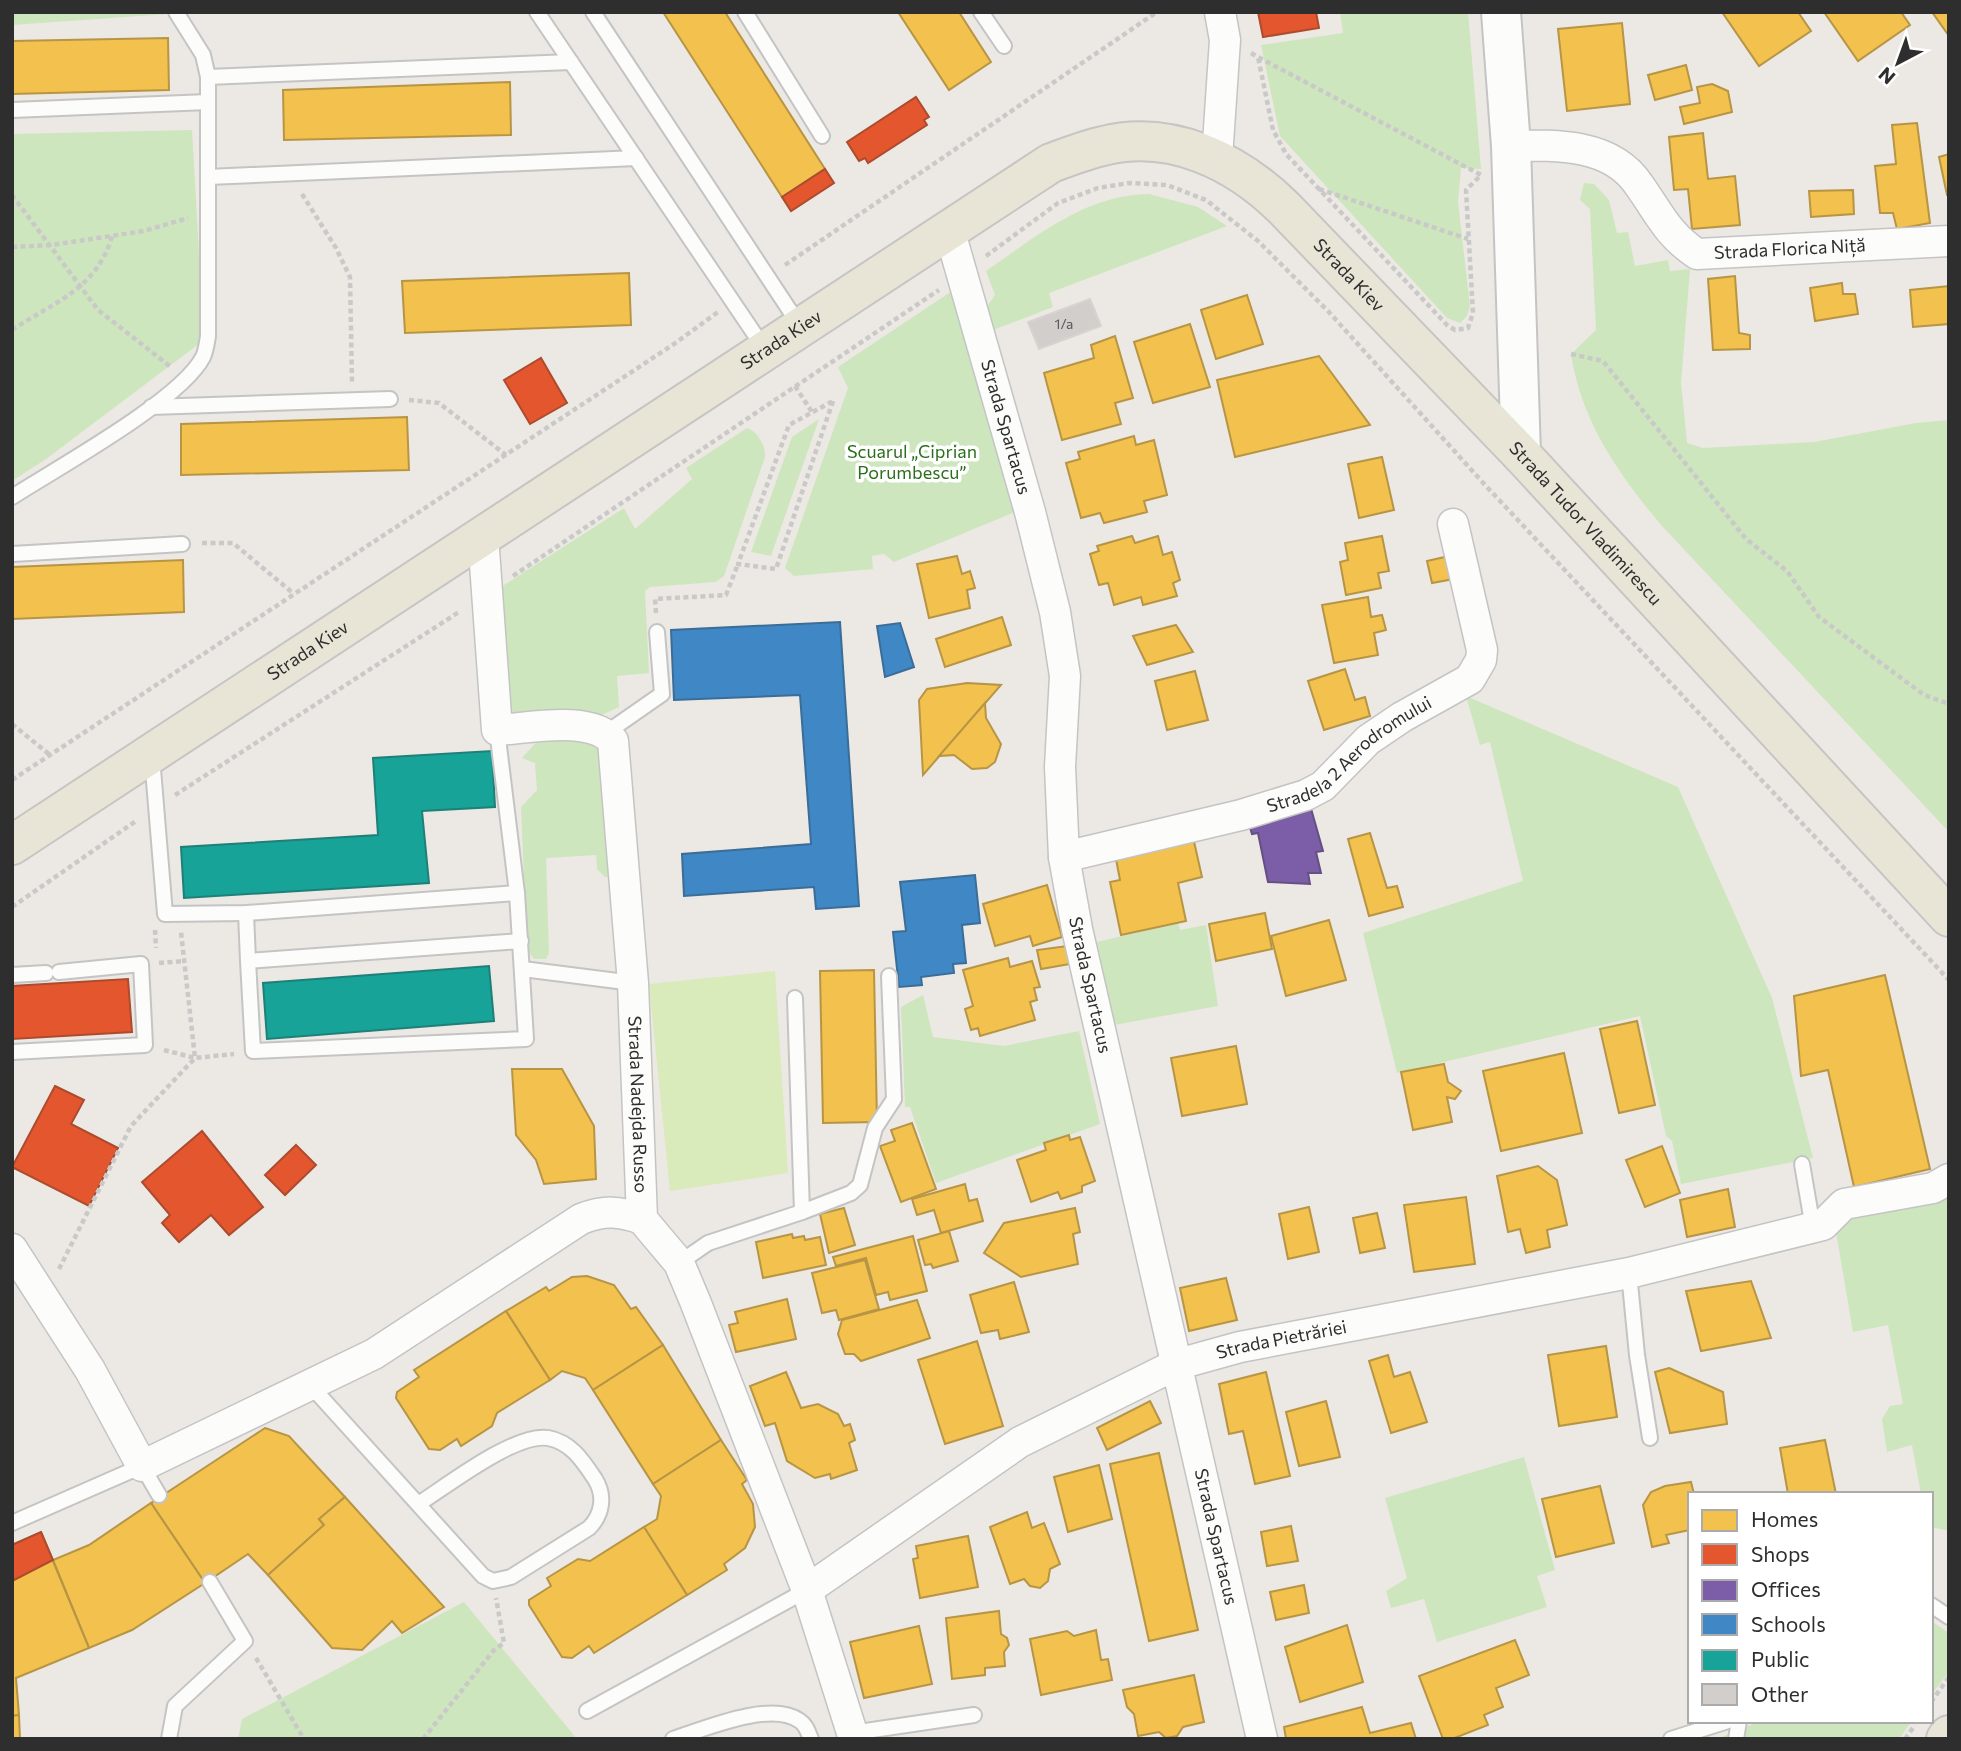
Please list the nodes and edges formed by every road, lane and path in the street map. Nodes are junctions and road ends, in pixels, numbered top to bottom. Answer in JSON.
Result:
{"nodes":[{"id":1,"x":176,"y":12,"type":"edge"},
{"id":2,"x":537,"y":12,"type":"edge"},
{"id":3,"x":745,"y":12,"type":"edge"},
{"id":4,"x":981,"y":12,"type":"edge"},
{"id":5,"x":1157,"y":12,"type":"edge"},
{"id":6,"x":1501,"y":12,"type":"edge"},
{"id":7,"x":596,"y":14,"type":"edge"},
{"id":8,"x":1223,"y":26,"type":"edge"},
{"id":9,"x":1004,"y":46,"type":"dead end"},
{"id":10,"x":1258,"y":57,"type":"junction"},
{"id":11,"x":571,"y":62,"type":"junction"},
{"id":12,"x":208,"y":77,"type":"junction"},
{"id":13,"x":208,"y":102,"type":"junction"},
{"id":14,"x":12,"y":110,"type":"edge"},
{"id":15,"x":822,"y":136,"type":"dead end"},
{"id":16,"x":1511,"y":146,"type":"junction"},
{"id":17,"x":636,"y":158,"type":"junction"},
{"id":18,"x":1217,"y":158,"type":"junction"},
{"id":19,"x":287,"y":173,"type":"junction"},
{"id":20,"x":208,"y":177,"type":"junction"},
{"id":21,"x":1319,"y":189,"type":"junction"},
{"id":22,"x":12,"y":195,"type":"edge"},
{"id":23,"x":209,"y":209,"type":"junction"},
{"id":24,"x":949,"y":229,"type":"junction"},
{"id":25,"x":112,"y":236,"type":"junction"},
{"id":26,"x":1468,"y":239,"type":"junction"},
{"id":27,"x":1949,"y":241,"type":"edge"},
{"id":28,"x":51,"y":245,"type":"junction"},
{"id":29,"x":12,"y":247,"type":"edge"},
{"id":30,"x":768,"y":277,"type":"junction"},
{"id":31,"x":79,"y":288,"type":"junction"},
{"id":32,"x":733,"y":301,"type":"junction"},
{"id":33,"x":800,"y":326,"type":"junction"},
{"id":34,"x":12,"y":330,"type":"edge"},
{"id":35,"x":765,"y":349,"type":"junction"},
{"id":36,"x":1570,"y":354,"type":"dead end"},
{"id":37,"x":186,"y":377,"type":"junction"},
{"id":38,"x":795,"y":386,"type":"dead end"},
{"id":39,"x":390,"y":399,"type":"joint"},
{"id":40,"x":352,"y":400,"type":"junction"},
{"id":41,"x":151,"y":407,"type":"junction"},
{"id":42,"x":812,"y":412,"type":"junction"},
{"id":43,"x":1521,"y":454,"type":"junction"},
{"id":44,"x":506,"y":455,"type":"junction"},
{"id":45,"x":12,"y":497,"type":"edge"},
{"id":46,"x":1453,"y":524,"type":"dead end"},
{"id":47,"x":483,"y":536,"type":"junction"},
{"id":48,"x":182,"y":544,"type":"joint"},
{"id":49,"x":12,"y":554,"type":"edge"},
{"id":50,"x":738,"y":564,"type":"junction"},
{"id":51,"x":294,"y":594,"type":"junction"},
{"id":52,"x":657,"y":632,"type":"joint"},
{"id":53,"x":1949,"y":704,"type":"edge"},
{"id":54,"x":12,"y":724,"type":"edge"},
{"id":55,"x":497,"y":730,"type":"junction"},
{"id":56,"x":606,"y":733,"type":"junction"},
{"id":57,"x":152,"y":752,"type":"junction"},
{"id":58,"x":50,"y":755,"type":"junction"},
{"id":59,"x":12,"y":779,"type":"edge"},
{"id":60,"x":12,"y":845,"type":"edge"},
{"id":61,"x":1064,"y":857,"type":"junction"},
{"id":62,"x":517,"y":893,"type":"junction"},
{"id":63,"x":246,"y":913,"type":"junction"},
{"id":64,"x":172,"y":914,"type":"junction"},
{"id":65,"x":1949,"y":917,"type":"edge"},
{"id":66,"x":521,"y":942,"type":"junction"},
{"id":67,"x":248,"y":961,"type":"junction"},
{"id":68,"x":159,"y":963,"type":"dead end"},
{"id":69,"x":523,"y":969,"type":"junction"},
{"id":70,"x":12,"y":975,"type":"edge"},
{"id":71,"x":889,"y":976,"type":"dead end"},
{"id":72,"x":633,"y":983,"type":"junction"},
{"id":73,"x":795,"y":998,"type":"dead end"},
{"id":74,"x":145,"y":1045,"type":"junction"},
{"id":75,"x":253,"y":1051,"type":"junction"},
{"id":76,"x":12,"y":1052,"type":"edge"},
{"id":77,"x":195,"y":1058,"type":"junction"},
{"id":78,"x":1802,"y":1164,"type":"dead end"},
{"id":79,"x":1949,"y":1180,"type":"edge"},
{"id":80,"x":802,"y":1212,"type":"junction"},
{"id":81,"x":642,"y":1219,"type":"junction"},
{"id":82,"x":1813,"y":1228,"type":"junction"},
{"id":83,"x":12,"y":1249,"type":"edge"},
{"id":84,"x":678,"y":1263,"type":"junction"},
{"id":85,"x":1629,"y":1273,"type":"junction"},
{"id":86,"x":44,"y":1298,"type":"junction"},
{"id":87,"x":1175,"y":1365,"type":"junction"},
{"id":88,"x":311,"y":1386,"type":"junction"},
{"id":89,"x":1650,"y":1438,"type":"dead end"},
{"id":90,"x":142,"y":1466,"type":"junction"},
{"id":91,"x":159,"y":1495,"type":"dead end"},
{"id":92,"x":420,"y":1503,"type":"junction"},
{"id":93,"x":12,"y":1522,"type":"edge"},
{"id":94,"x":493,"y":1581,"type":"junction"},
{"id":95,"x":210,"y":1583,"type":"dead end"},
{"id":96,"x":807,"y":1590,"type":"junction"},
{"id":97,"x":1933,"y":1606,"type":"edge"},
{"id":98,"x":1949,"y":1617,"type":"edge"},
{"id":99,"x":245,"y":1641,"type":"junction"},
{"id":100,"x":1949,"y":1678,"type":"edge"},
{"id":101,"x":1933,"y":1699,"type":"edge"},
{"id":102,"x":587,"y":1711,"type":"dead end"},
{"id":103,"x":974,"y":1715,"type":"dead end"},
{"id":104,"x":1722,"y":1723,"type":"edge"},
{"id":105,"x":1916,"y":1723,"type":"edge"},
{"id":106,"x":853,"y":1736,"type":"edge"},
{"id":107,"x":169,"y":1739,"type":"edge"},
{"id":108,"x":304,"y":1739,"type":"edge"},
{"id":109,"x":423,"y":1739,"type":"edge"},
{"id":110,"x":673,"y":1739,"type":"edge"},
{"id":111,"x":811,"y":1739,"type":"edge"},
{"id":112,"x":1262,"y":1739,"type":"edge"},
{"id":113,"x":1671,"y":1739,"type":"edge"},
{"id":114,"x":1905,"y":1739,"type":"edge"}],
"edges":[{"from":1,"to":12,"type":"lane"},
{"from":2,"to":11,"type":"lane"},
{"from":3,"to":15,"type":"lane"},
{"from":4,"to":9,"type":"lane"},
{"from":5,"to":30,"type":"path"},
{"from":6,"to":16,"type":"main road","name":"Strada Tudor Vladimirescu"},
{"from":7,"to":30,"type":"lane"},
{"from":8,"to":10,"type":"path"},
{"from":8,"to":18,"type":"street"},
{"from":10,"to":21,"type":"path"},
{"from":10,"to":26,"type":"path"},
{"from":11,"to":12,"type":"lane"},
{"from":11,"to":17,"type":"lane"},
{"from":12,"to":13,"type":"lane"},
{"from":13,"to":14,"type":"lane"},
{"from":13,"to":20,"type":"lane"},
{"from":16,"to":27,"type":"street","name":"Strada Florica Niță"},
{"from":16,"to":43,"type":"main road","name":"Strada Tudor Vladimirescu"},
{"from":17,"to":19,"type":"lane"},
{"from":17,"to":32,"type":"lane"},
{"from":18,"to":24,"type":"main road","name":"Strada Kiev"},
{"from":18,"to":43,"type":"main road","name":"Strada Kiev"},
{"from":19,"to":20,"type":"lane"},
{"from":19,"to":40,"type":"path"},
{"from":20,"to":23,"type":"lane"},
{"from":21,"to":26,"type":"path"},
{"from":21,"to":26,"type":"path"},
{"from":22,"to":28,"type":"path"},
{"from":23,"to":25,"type":"path"},
{"from":23,"to":37,"type":"lane"},
{"from":24,"to":33,"type":"main road","name":"Strada Kiev"},
{"from":24,"to":61,"type":"street","name":"Strada Spartacus"},
{"from":25,"to":28,"type":"path"},
{"from":25,"to":31,"type":"path"},
{"from":28,"to":29,"type":"path"},
{"from":28,"to":31,"type":"path"},
{"from":30,"to":33,"type":"lane"},
{"from":31,"to":34,"type":"path"},
{"from":31,"to":37,"type":"path"},
{"from":32,"to":35,"type":"lane"},
{"from":32,"to":44,"type":"path"},
{"from":33,"to":35,"type":"main road","name":"Strada Kiev"},
{"from":35,"to":47,"type":"main road","name":"Strada Kiev"},
{"from":36,"to":53,"type":"path"},
{"from":37,"to":41,"type":"lane"},
{"from":38,"to":42,"type":"path"},
{"from":39,"to":40,"type":"lane"},
{"from":39,"to":44,"type":"path"},
{"from":40,"to":41,"type":"lane"},
{"from":41,"to":45,"type":"lane"},
{"from":42,"to":50,"type":"path"},
{"from":42,"to":50,"type":"path"},
{"from":43,"to":65,"type":"main road","name":"Strada Tudor Vladimirescu"},
{"from":44,"to":51,"type":"path"},
{"from":46,"to":61,"type":"street","name":"Stradela 2 Aerodromului"},
{"from":47,"to":55,"type":"street"},
{"from":47,"to":57,"type":"main road","name":"Strada Kiev"},
{"from":48,"to":49,"type":"lane"},
{"from":48,"to":51,"type":"path"},
{"from":50,"to":52,"type":"path"},
{"from":51,"to":58,"type":"path"},
{"from":52,"to":56,"type":"lane"},
{"from":54,"to":58,"type":"path"},
{"from":55,"to":56,"type":"street"},
{"from":55,"to":62,"type":"lane"},
{"from":56,"to":72,"type":"street","name":"Strada Nadejda Russo"},
{"from":57,"to":60,"type":"main road","name":"Strada Kiev"},
{"from":57,"to":64,"type":"lane"},
{"from":58,"to":59,"type":"path"},
{"from":61,"to":87,"type":"street","name":"Strada Spartacus"},
{"from":62,"to":63,"type":"lane"},
{"from":62,"to":66,"type":"lane"},
{"from":63,"to":64,"type":"lane"},
{"from":63,"to":67,"type":"lane"},
{"from":64,"to":68,"type":"path"},
{"from":64,"to":77,"type":"path"},
{"from":66,"to":67,"type":"lane"},
{"from":66,"to":69,"type":"lane"},
{"from":67,"to":75,"type":"lane"},
{"from":69,"to":72,"type":"lane"},
{"from":69,"to":75,"type":"lane"},
{"from":70,"to":74,"type":"lane"},
{"from":71,"to":80,"type":"lane"},
{"from":72,"to":81,"type":"street","name":"Strada Nadejda Russo"},
{"from":73,"to":80,"type":"lane"},
{"from":74,"to":76,"type":"lane"},
{"from":74,"to":77,"type":"path"},
{"from":75,"to":77,"type":"path"},
{"from":77,"to":86,"type":"path"},
{"from":78,"to":82,"type":"lane"},
{"from":79,"to":82,"type":"street"},
{"from":80,"to":84,"type":"lane"},
{"from":81,"to":84,"type":"street"},
{"from":81,"to":88,"type":"street"},
{"from":82,"to":85,"type":"street","name":"Strada Pietrăriei"},
{"from":83,"to":86,"type":"street"},
{"from":84,"to":96,"type":"street"},
{"from":85,"to":87,"type":"street","name":"Strada Pietrăriei"},
{"from":85,"to":89,"type":"lane"},
{"from":86,"to":90,"type":"street"},
{"from":87,"to":96,"type":"street","name":"Strada Pietrăriei"},
{"from":87,"to":112,"type":"street","name":"Strada Spartacus"},
{"from":88,"to":90,"type":"street"},
{"from":88,"to":92,"type":"lane"},
{"from":90,"to":91,"type":"lane"},
{"from":90,"to":93,"type":"lane"},
{"from":92,"to":94,"type":"lane"},
{"from":92,"to":94,"type":"lane"},
{"from":94,"to":109,"type":"path"},
{"from":95,"to":99,"type":"lane"},
{"from":96,"to":102,"type":"lane"},
{"from":96,"to":106,"type":"street"},
{"from":97,"to":98,"type":"lane"},
{"from":99,"to":107,"type":"lane"},
{"from":99,"to":108,"type":"path"},
{"from":100,"to":101,"type":"path"},
{"from":103,"to":106,"type":"lane"},
{"from":104,"to":113,"type":"lane"},
{"from":105,"to":114,"type":"path"},
{"from":110,"to":111,"type":"lane"}]}
